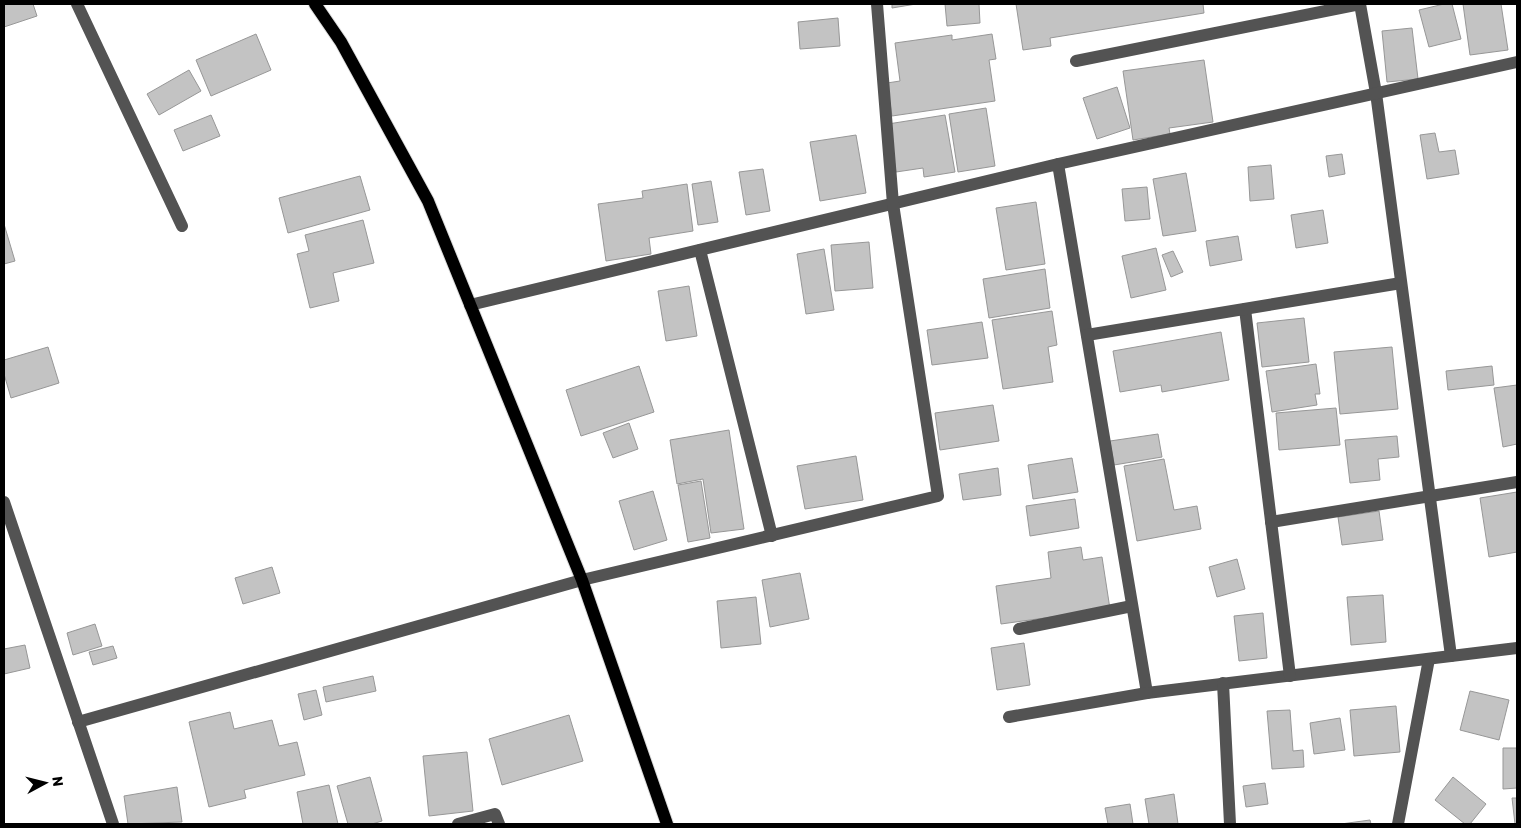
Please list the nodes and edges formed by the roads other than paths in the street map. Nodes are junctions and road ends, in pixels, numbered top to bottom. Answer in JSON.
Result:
{"nodes":[{"id":1,"x":77,"y":4,"type":"edge"},
{"id":2,"x":316,"y":4,"type":"edge"},
{"id":3,"x":877,"y":4,"type":"edge"},
{"id":4,"x":1360,"y":4,"type":"edge"},
{"id":5,"x":1076,"y":61,"type":"dead end"},
{"id":6,"x":1517,"y":62,"type":"edge"},
{"id":7,"x":1376,"y":93,"type":"junction"},
{"id":8,"x":1058,"y":164,"type":"junction"},
{"id":9,"x":893,"y":204,"type":"junction"},
{"id":10,"x":182,"y":226,"type":"dead end"},
{"id":11,"x":700,"y":250,"type":"junction"},
{"id":12,"x":1401,"y":282,"type":"junction"},
{"id":13,"x":470,"y":305,"type":"junction"},
{"id":14,"x":1245,"y":309,"type":"junction"},
{"id":15,"x":1087,"y":335,"type":"junction"},
{"id":16,"x":1517,"y":482,"type":"edge"},
{"id":17,"x":1430,"y":496,"type":"junction"},
{"id":18,"x":4,"y":502,"type":"edge"},
{"id":19,"x":1271,"y":522,"type":"junction"},
{"id":20,"x":772,"y":536,"type":"junction"},
{"id":21,"x":582,"y":580,"type":"junction"},
{"id":22,"x":1132,"y":606,"type":"junction"},
{"id":23,"x":1019,"y":629,"type":"dead end"},
{"id":24,"x":1517,"y":648,"type":"edge"},
{"id":25,"x":1451,"y":656,"type":"junction"},
{"id":26,"x":1430,"y":659,"type":"junction"},
{"id":27,"x":1290,"y":676,"type":"junction"},
{"id":28,"x":1223,"y":683,"type":"junction"},
{"id":29,"x":1147,"y":693,"type":"junction"},
{"id":30,"x":1009,"y":717,"type":"dead end"},
{"id":31,"x":78,"y":722,"type":"junction"},
{"id":32,"x":113,"y":824,"type":"edge"},
{"id":33,"x":458,"y":824,"type":"edge"},
{"id":34,"x":498,"y":824,"type":"edge"},
{"id":35,"x":666,"y":824,"type":"edge"},
{"id":36,"x":1230,"y":824,"type":"edge"},
{"id":37,"x":1398,"y":824,"type":"edge"}],
"edges":[{"from":1,"to":10,"type":"street"},
{"from":2,"to":13,"type":"main road"},
{"from":3,"to":9,"type":"street"},
{"from":4,"to":5,"type":"street"},
{"from":4,"to":7,"type":"street"},
{"from":6,"to":7,"type":"street"},
{"from":7,"to":8,"type":"street"},
{"from":7,"to":12,"type":"street"},
{"from":8,"to":9,"type":"street"},
{"from":8,"to":15,"type":"street"},
{"from":9,"to":11,"type":"street"},
{"from":9,"to":20,"type":"street"},
{"from":11,"to":13,"type":"street"},
{"from":11,"to":20,"type":"street"},
{"from":12,"to":14,"type":"street"},
{"from":12,"to":17,"type":"street"},
{"from":13,"to":21,"type":"main road"},
{"from":14,"to":15,"type":"street"},
{"from":14,"to":19,"type":"street"},
{"from":15,"to":22,"type":"street"},
{"from":16,"to":17,"type":"street"},
{"from":17,"to":19,"type":"street"},
{"from":17,"to":25,"type":"street"},
{"from":18,"to":31,"type":"street"},
{"from":19,"to":27,"type":"street"},
{"from":20,"to":21,"type":"street"},
{"from":21,"to":31,"type":"street"},
{"from":21,"to":35,"type":"main road"},
{"from":22,"to":23,"type":"street"},
{"from":22,"to":29,"type":"street"},
{"from":24,"to":25,"type":"street"},
{"from":25,"to":26,"type":"street"},
{"from":26,"to":27,"type":"street"},
{"from":26,"to":37,"type":"street"},
{"from":27,"to":28,"type":"street"},
{"from":28,"to":29,"type":"street"},
{"from":28,"to":36,"type":"street"},
{"from":29,"to":30,"type":"street"},
{"from":31,"to":32,"type":"street"},
{"from":33,"to":34,"type":"street"}]}
